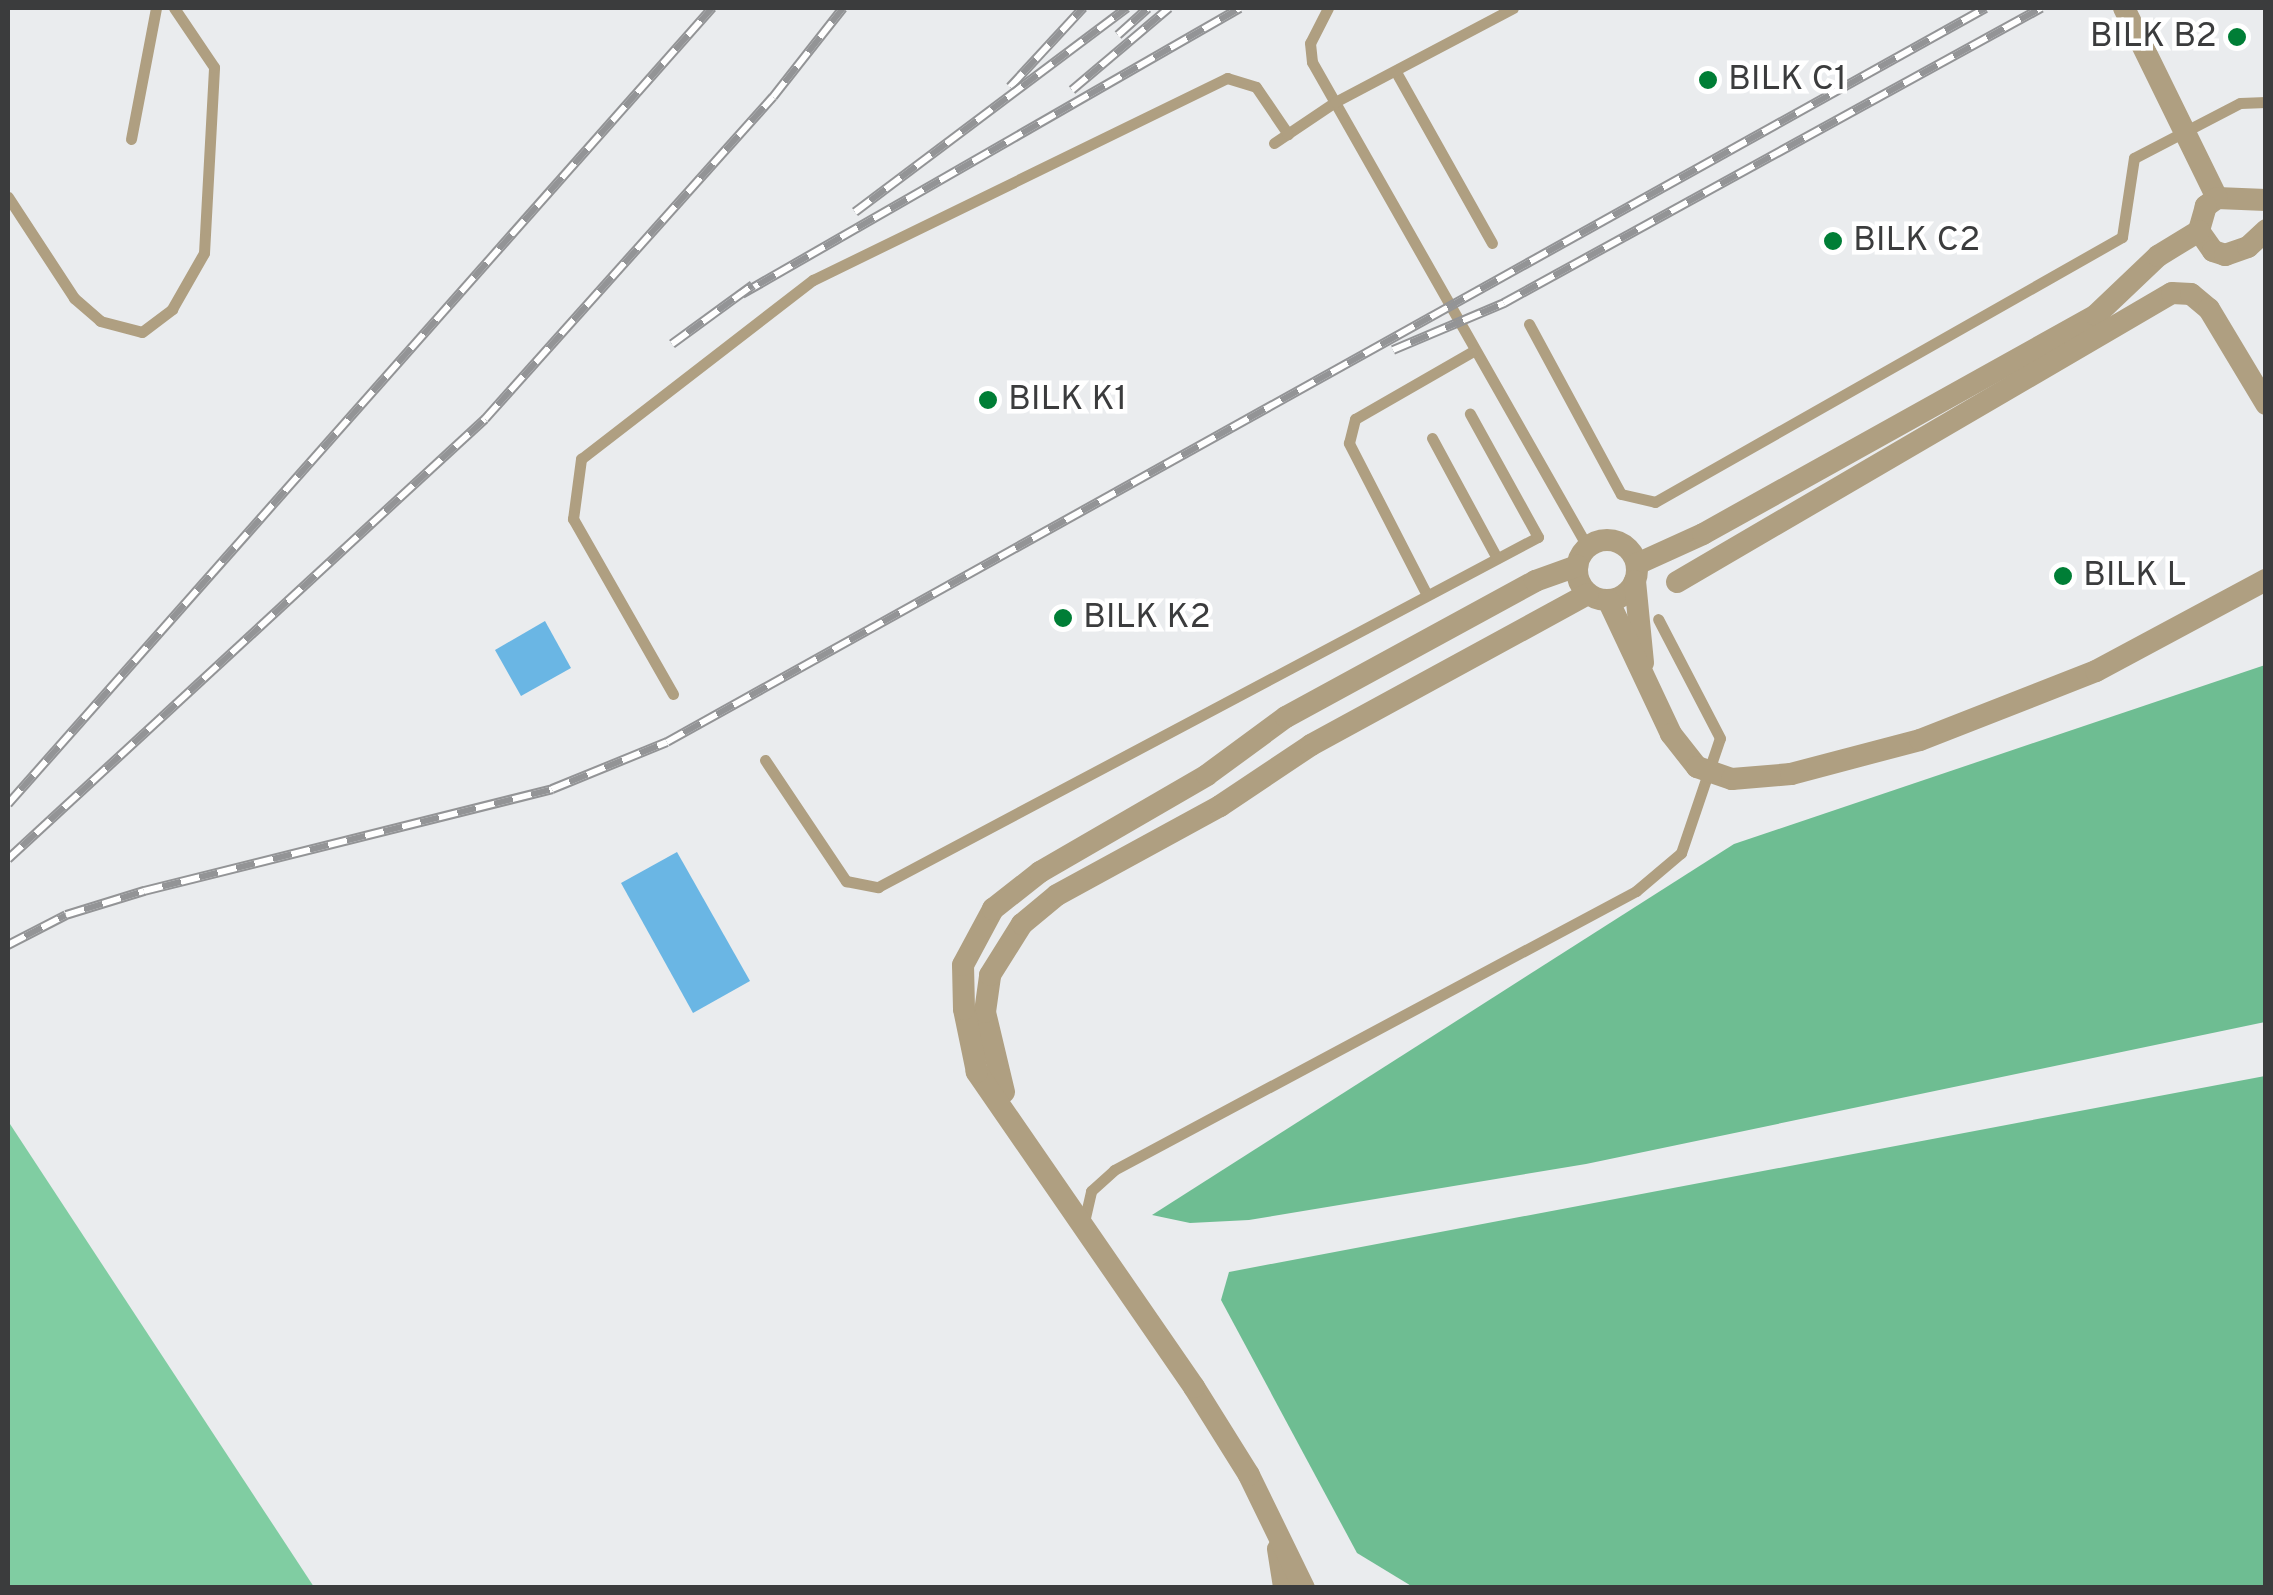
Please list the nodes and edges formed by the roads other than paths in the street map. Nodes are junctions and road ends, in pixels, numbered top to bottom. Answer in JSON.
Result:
{"nodes":[{"id":1,"x":156,"y":8,"type":"edge"},
{"id":2,"x":174,"y":8,"type":"edge"},
{"id":3,"x":1328,"y":8,"type":"edge"},
{"id":4,"x":1513,"y":8,"type":"edge"},
{"id":5,"x":2124,"y":8,"type":"edge"},
{"id":6,"x":1396,"y":72,"type":"junction"},
{"id":7,"x":1335,"y":102,"type":"junction"},
{"id":8,"x":2266,"y":102,"type":"edge"},
{"id":9,"x":2183,"y":131,"type":"junction"},
{"id":10,"x":1288,"y":134,"type":"junction"},
{"id":11,"x":131,"y":139,"type":"dead end"},
{"id":12,"x":1274,"y":142,"type":"dead end"},
{"id":13,"x":8,"y":197,"type":"edge"},
{"id":14,"x":2217,"y":198,"type":"junction"},
{"id":15,"x":2256,"y":202,"type":"edge"},
{"id":16,"x":2199,"y":231,"type":"junction"},
{"id":17,"x":2260,"y":233,"type":"edge"},
{"id":18,"x":1492,"y":244,"type":"dead end"},
{"id":19,"x":1529,"y":324,"type":"dead end"},
{"id":20,"x":1475,"y":350,"type":"junction"},
{"id":21,"x":2266,"y":404,"type":"edge"},
{"id":22,"x":1470,"y":414,"type":"dead end"},
{"id":23,"x":1432,"y":438,"type":"dead end"},
{"id":24,"x":1582,"y":556,"type":"junction"},
{"id":25,"x":1497,"y":558,"type":"junction"},
{"id":26,"x":1636,"y":572,"type":"junction"},
{"id":27,"x":2266,"y":580,"type":"edge"},
{"id":28,"x":1677,"y":582,"type":"dead end"},
{"id":29,"x":1428,"y":595,"type":"junction"},
{"id":30,"x":1598,"y":597,"type":"junction"},
{"id":31,"x":1658,"y":619,"type":"dead end"},
{"id":32,"x":673,"y":694,"type":"dead end"},
{"id":33,"x":1653,"y":700,"type":"junction"},
{"id":34,"x":765,"y":760,"type":"dead end"},
{"id":35,"x":1706,"y":773,"type":"junction"},
{"id":36,"x":1026,"y":1140,"type":"junction"},
{"id":37,"x":1084,"y":1224,"type":"junction"},
{"id":38,"x":1274,"y":1526,"type":"junction"},
{"id":39,"x":1284,"y":1588,"type":"edge"},
{"id":40,"x":1304,"y":1588,"type":"edge"}],
"edges":[{"from":1,"to":11,"type":"lane"},
{"from":2,"to":13,"type":"lane"},
{"from":3,"to":7,"type":"lane"},
{"from":4,"to":6,"type":"lane"},
{"from":5,"to":9,"type":"street"},
{"from":6,"to":7,"type":"lane"},
{"from":6,"to":18,"type":"lane"},
{"from":7,"to":10,"type":"lane"},
{"from":7,"to":20,"type":"lane"},
{"from":8,"to":9,"type":"lane"},
{"from":9,"to":14,"type":"street"},
{"from":9,"to":19,"type":"lane"},
{"from":10,"to":12,"type":"lane"},
{"from":10,"to":32,"type":"lane"},
{"from":14,"to":15,"type":"street"},
{"from":14,"to":16,"type":"street"},
{"from":15,"to":17,"type":"street"},
{"from":16,"to":17,"type":"street"},
{"from":16,"to":26,"type":"street"},
{"from":20,"to":24,"type":"lane"},
{"from":20,"to":29,"type":"lane"},
{"from":21,"to":28,"type":"street"},
{"from":22,"to":25,"type":"lane"},
{"from":23,"to":25,"type":"lane"},
{"from":24,"to":26,"type":"street"},
{"from":24,"to":30,"type":"street"},
{"from":24,"to":36,"type":"street"},
{"from":25,"to":29,"type":"lane"},
{"from":26,"to":30,"type":"street"},
{"from":26,"to":33,"type":"street"},
{"from":27,"to":35,"type":"street"},
{"from":29,"to":34,"type":"lane"},
{"from":30,"to":33,"type":"street"},
{"from":30,"to":36,"type":"street"},
{"from":31,"to":35,"type":"lane"},
{"from":33,"to":35,"type":"street"},
{"from":35,"to":37,"type":"lane"},
{"from":36,"to":37,"type":"street"},
{"from":37,"to":38,"type":"street"},
{"from":38,"to":39,"type":"street"},
{"from":38,"to":40,"type":"street"}]}
